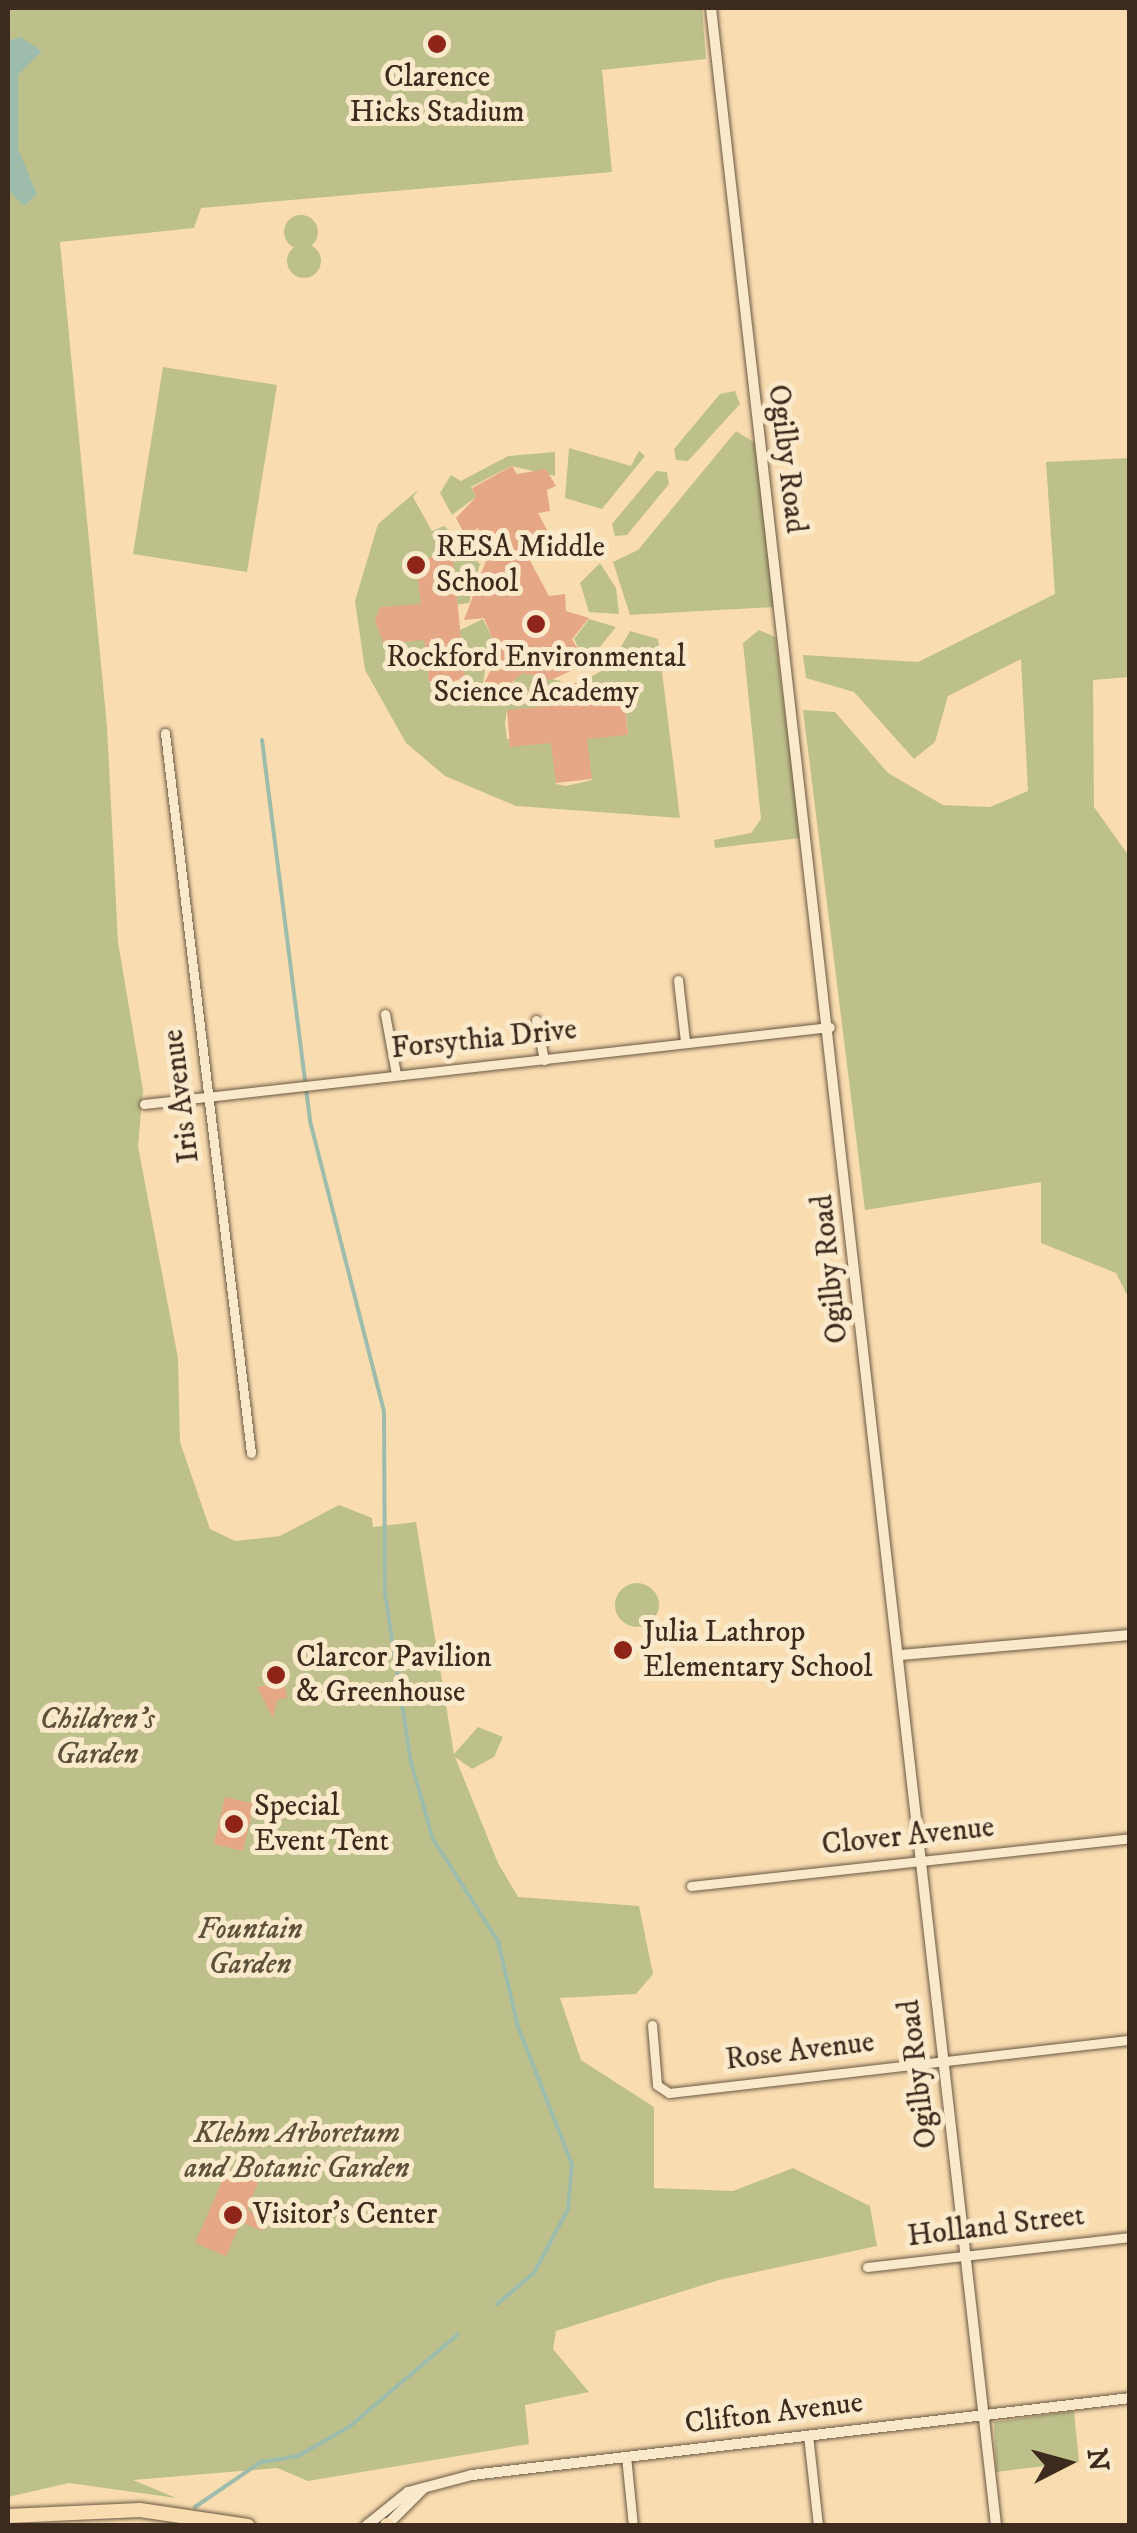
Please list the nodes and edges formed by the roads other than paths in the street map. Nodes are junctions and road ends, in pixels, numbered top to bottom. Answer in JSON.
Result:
{"nodes":[{"id":1,"x":711,"y":8,"type":"edge"},
{"id":2,"x":166,"y":733,"type":"dead end"},
{"id":3,"x":678,"y":980,"type":"dead end"},
{"id":4,"x":385,"y":1014,"type":"dead end"},
{"id":5,"x":536,"y":1020,"type":"dead end"},
{"id":6,"x":830,"y":1026,"type":"junction"},
{"id":7,"x":685,"y":1040,"type":"junction"},
{"id":8,"x":544,"y":1060,"type":"junction"},
{"id":9,"x":396,"y":1074,"type":"junction"},
{"id":10,"x":208,"y":1098,"type":"junction"},
{"id":11,"x":144,"y":1104,"type":"dead end"},
{"id":12,"x":250,"y":1454,"type":"dead end"},
{"id":13,"x":1130,"y":1635,"type":"edge"},
{"id":14,"x":900,"y":1655,"type":"junction"},
{"id":15,"x":1130,"y":1838,"type":"edge"},
{"id":16,"x":922,"y":1860,"type":"junction"},
{"id":17,"x":691,"y":1886,"type":"dead end"},
{"id":18,"x":652,"y":2025,"type":"dead end"},
{"id":19,"x":1130,"y":2040,"type":"edge"},
{"id":20,"x":942,"y":2061,"type":"junction"},
{"id":21,"x":1130,"y":2237,"type":"edge"},
{"id":22,"x":966,"y":2256,"type":"junction"},
{"id":23,"x":868,"y":2268,"type":"dead end"},
{"id":24,"x":1130,"y":2398,"type":"edge"},
{"id":25,"x":984,"y":2415,"type":"junction"},
{"id":26,"x":808,"y":2435,"type":"junction"},
{"id":27,"x":626,"y":2456,"type":"junction"},
{"id":28,"x":425,"y":2487,"type":"junction"},
{"id":29,"x":8,"y":2516,"type":"edge"},
{"id":30,"x":248,"y":2526,"type":"edge"},
{"id":31,"x":366,"y":2526,"type":"edge"},
{"id":32,"x":386,"y":2526,"type":"edge"},
{"id":33,"x":633,"y":2526,"type":"edge"},
{"id":34,"x":818,"y":2526,"type":"edge"},
{"id":35,"x":996,"y":2526,"type":"edge"}],
"edges":[{"from":1,"to":6,"type":"street","name":"Ogilby Road"},
{"from":2,"to":10,"type":"street","name":"Iris Avenue"},
{"from":3,"to":7,"type":"street"},
{"from":4,"to":9,"type":"street"},
{"from":5,"to":8,"type":"street"},
{"from":6,"to":7,"type":"street","name":"Forsythia Drive"},
{"from":6,"to":14,"type":"street","name":"Ogilby Road"},
{"from":7,"to":8,"type":"street","name":"Forsythia Drive"},
{"from":8,"to":9,"type":"street","name":"Forsythia Drive"},
{"from":9,"to":10,"type":"street","name":"Forsythia Drive"},
{"from":10,"to":11,"type":"street","name":"Forsythia Drive"},
{"from":10,"to":12,"type":"street","name":"Iris Avenue"},
{"from":13,"to":14,"type":"street"},
{"from":14,"to":16,"type":"street","name":"Ogilby Road"},
{"from":15,"to":16,"type":"street","name":"Clover Avenue"},
{"from":16,"to":17,"type":"street","name":"Clover Avenue"},
{"from":16,"to":20,"type":"street","name":"Ogilby Road"},
{"from":18,"to":20,"type":"street","name":"Rose Avenue"},
{"from":19,"to":20,"type":"street","name":"Rose Avenue"},
{"from":20,"to":22,"type":"street","name":"Ogilby Road"},
{"from":21,"to":22,"type":"street","name":"Holland Street"},
{"from":22,"to":23,"type":"street","name":"Holland Street"},
{"from":22,"to":25,"type":"street","name":"Ogilby Road"},
{"from":24,"to":25,"type":"street","name":"Clifton Avenue"},
{"from":25,"to":26,"type":"street","name":"Clifton Avenue"},
{"from":25,"to":35,"type":"street","name":"Ogilby Road"},
{"from":26,"to":27,"type":"street","name":"Clifton Avenue"},
{"from":26,"to":34,"type":"street"},
{"from":27,"to":28,"type":"street","name":"Clifton Avenue"},
{"from":27,"to":33,"type":"street"},
{"from":28,"to":31,"type":"street","name":"Clifton Avenue"},
{"from":28,"to":32,"type":"street"},
{"from":29,"to":30,"type":"main road"}]}
